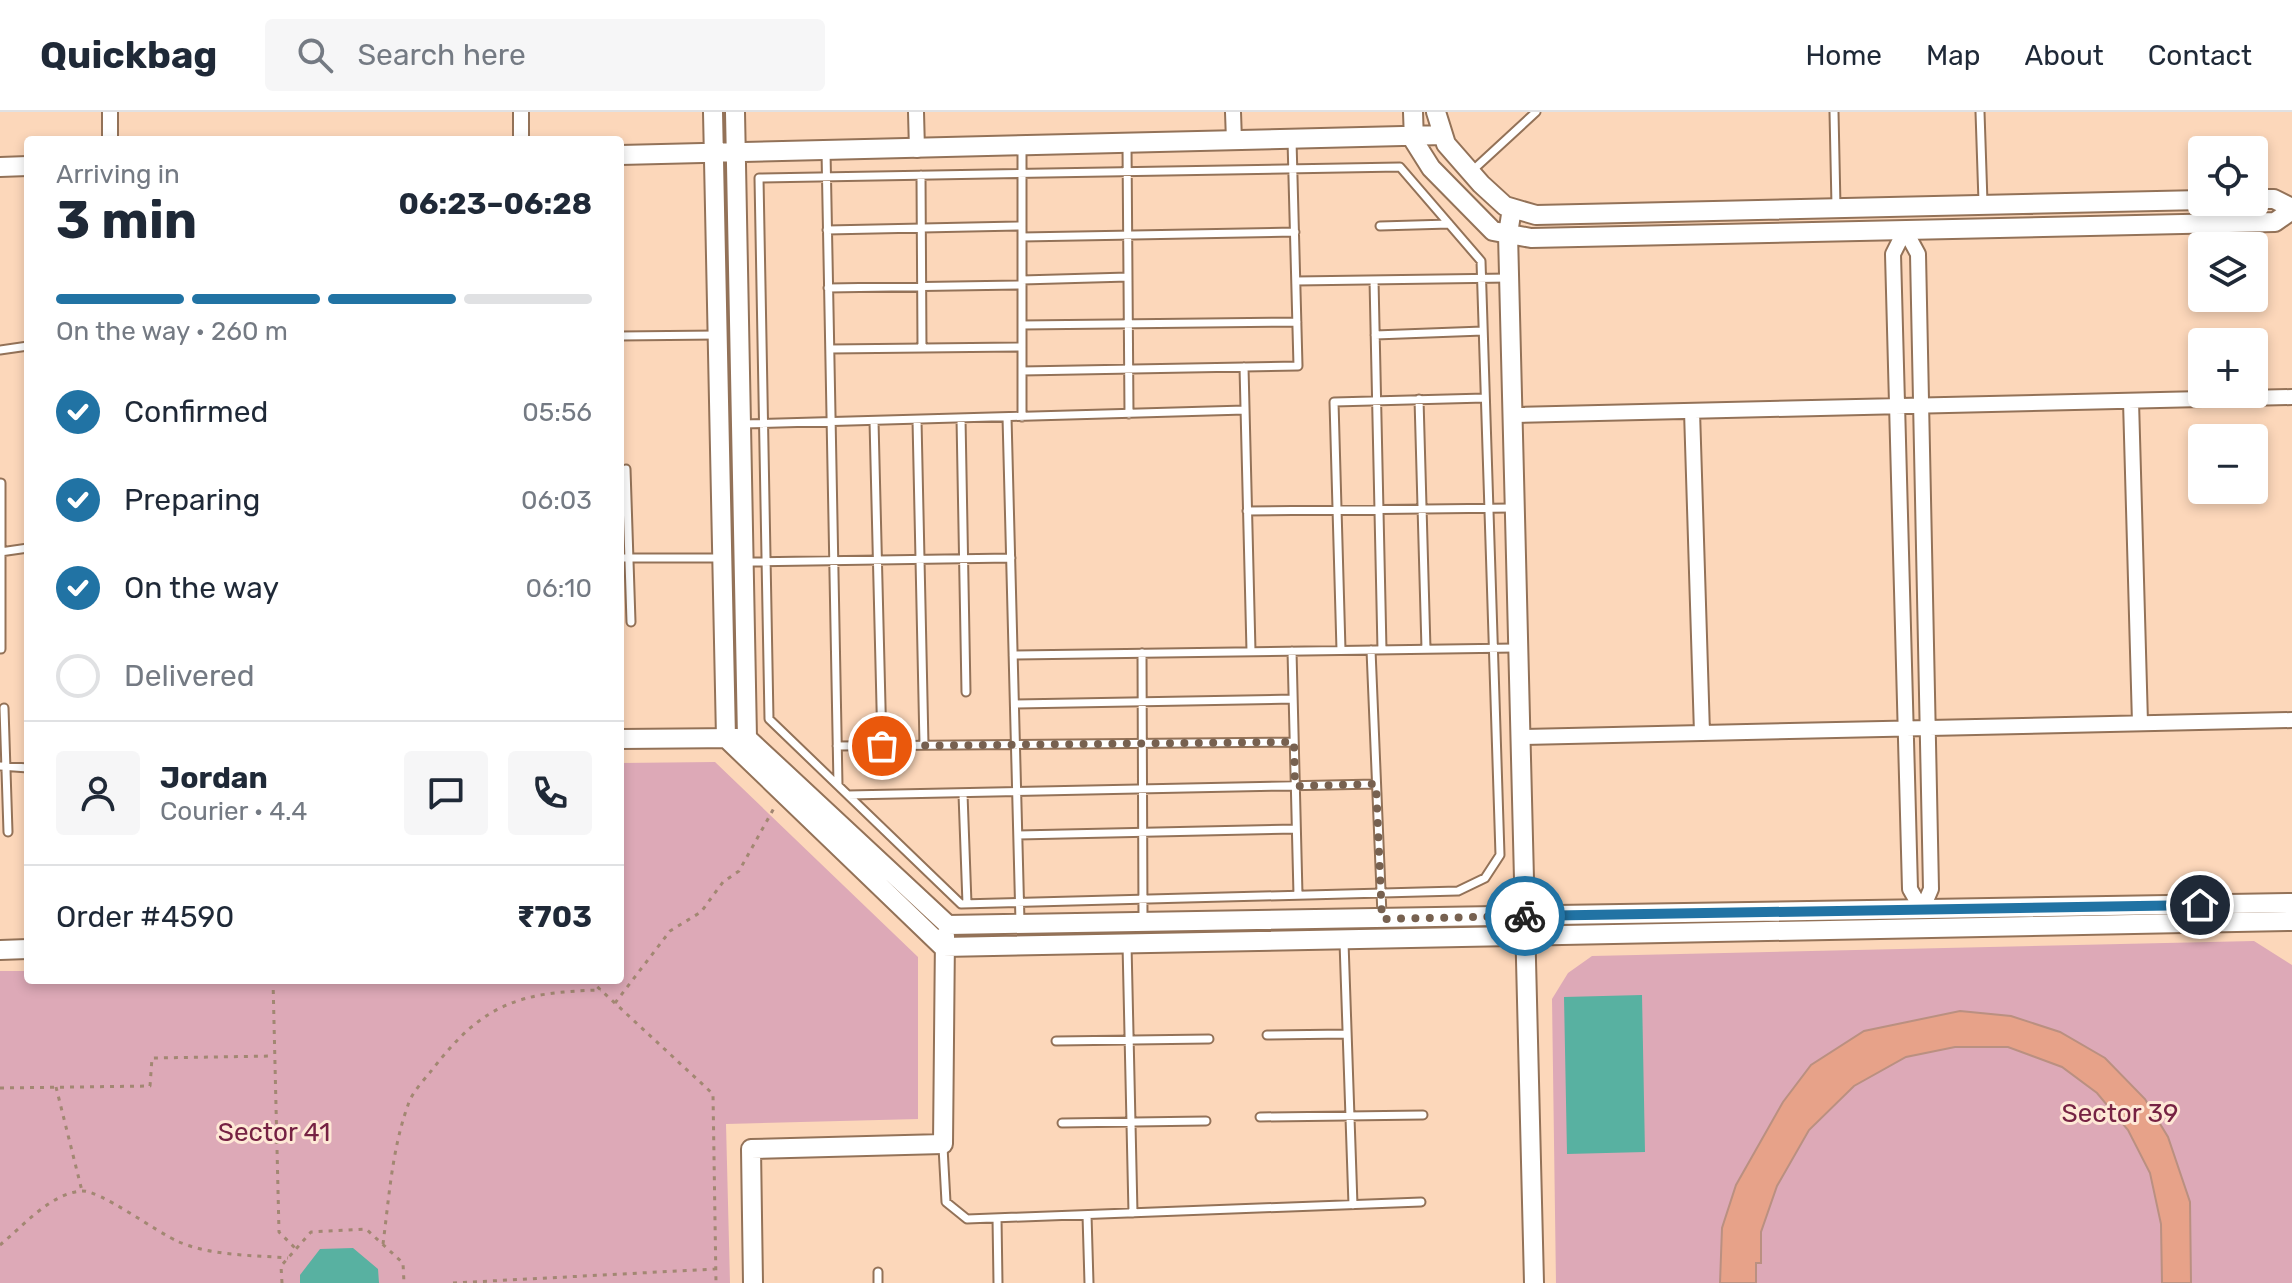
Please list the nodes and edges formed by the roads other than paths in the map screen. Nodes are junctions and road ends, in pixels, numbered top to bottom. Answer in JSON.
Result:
{"nodes":[{"id":1,"x":110,"y":112,"type":"edge"},
{"id":2,"x":521,"y":112,"type":"edge"},
{"id":3,"x":713,"y":112,"type":"edge"},
{"id":4,"x":735,"y":112,"type":"edge"},
{"id":5,"x":916,"y":112,"type":"edge"},
{"id":6,"x":1233,"y":112,"type":"edge"},
{"id":7,"x":1413,"y":112,"type":"edge"},
{"id":8,"x":1436,"y":112,"type":"edge"},
{"id":9,"x":1536,"y":112,"type":"edge"},
{"id":10,"x":1834,"y":112,"type":"edge"},
{"id":11,"x":1980,"y":112,"type":"edge"},
{"id":12,"x":1443,"y":135,"type":"junction"},
{"id":13,"x":110,"y":136,"type":"edge"},
{"id":14,"x":521,"y":136,"type":"edge"},
{"id":15,"x":1414,"y":136,"type":"junction"},
{"id":16,"x":1292,"y":140,"type":"junction"},
{"id":17,"x":1234,"y":141,"type":"junction"},
{"id":18,"x":1127,"y":145,"type":"junction"},
{"id":19,"x":1022,"y":148,"type":"junction"},
{"id":20,"x":917,"y":150,"type":"junction"},
{"id":21,"x":826,"y":151,"type":"junction"},
{"id":22,"x":736,"y":153,"type":"junction"},
{"id":23,"x":714,"y":154,"type":"junction"},
{"id":24,"x":624,"y":155,"type":"edge"},
{"id":25,"x":24,"y":166,"type":"edge"},
{"id":26,"x":0,"y":167,"type":"edge"},
{"id":27,"x":1293,"y":169,"type":"junction"},
{"id":28,"x":1127,"y":172,"type":"junction"},
{"id":29,"x":1471,"y":172,"type":"junction"},
{"id":30,"x":1022,"y":174,"type":"junction"},
{"id":31,"x":921,"y":175,"type":"junction"},
{"id":32,"x":826,"y":177,"type":"junction"},
{"id":33,"x":2268,"y":199,"type":"edge"},
{"id":34,"x":2188,"y":200,"type":"edge"},
{"id":35,"x":1983,"y":205,"type":"junction"},
{"id":36,"x":1512,"y":208,"type":"junction"},
{"id":37,"x":1836,"y":209,"type":"junction"},
{"id":38,"x":2292,"y":209,"type":"edge"},
{"id":39,"x":1449,"y":224,"type":"junction"},
{"id":40,"x":1022,"y":226,"type":"junction"},
{"id":41,"x":1380,"y":226,"type":"dead end"},
{"id":42,"x":921,"y":228,"type":"junction"},
{"id":43,"x":827,"y":230,"type":"junction"},
{"id":44,"x":1905,"y":230,"type":"junction"},
{"id":45,"x":1295,"y":232,"type":"junction"},
{"id":46,"x":1508,"y":234,"type":"junction"},
{"id":47,"x":1128,"y":235,"type":"junction"},
{"id":48,"x":1022,"y":237,"type":"junction"},
{"id":49,"x":1128,"y":277,"type":"junction"},
{"id":50,"x":1481,"y":278,"type":"junction"},
{"id":51,"x":1509,"y":278,"type":"junction"},
{"id":52,"x":1374,"y":280,"type":"junction"},
{"id":53,"x":1296,"y":281,"type":"junction"},
{"id":54,"x":1022,"y":282,"type":"junction"},
{"id":55,"x":922,"y":287,"type":"junction"},
{"id":56,"x":828,"y":288,"type":"junction"},
{"id":57,"x":1297,"y":322,"type":"junction"},
{"id":58,"x":1128,"y":324,"type":"junction"},
{"id":59,"x":1022,"y":325,"type":"junction"},
{"id":60,"x":1483,"y":331,"type":"junction"},
{"id":61,"x":717,"y":335,"type":"junction"},
{"id":62,"x":1375,"y":335,"type":"junction"},
{"id":63,"x":624,"y":336,"type":"edge"},
{"id":64,"x":24,"y":347,"type":"edge"},
{"id":65,"x":1022,"y":347,"type":"junction"},
{"id":66,"x":922,"y":348,"type":"junction"},
{"id":67,"x":830,"y":349,"type":"junction"},
{"id":68,"x":0,"y":350,"type":"edge"},
{"id":69,"x":1244,"y":367,"type":"junction"},
{"id":70,"x":1129,"y":369,"type":"junction"},
{"id":71,"x":1022,"y":371,"type":"junction"},
{"id":72,"x":2292,"y":397,"type":"edge"},
{"id":73,"x":1485,"y":398,"type":"junction"},
{"id":74,"x":1419,"y":399,"type":"junction"},
{"id":75,"x":1377,"y":401,"type":"junction"},
{"id":76,"x":2131,"y":401,"type":"junction"},
{"id":77,"x":1897,"y":406,"type":"junction"},
{"id":78,"x":1921,"y":406,"type":"junction"},
{"id":79,"x":1245,"y":410,"type":"junction"},
{"id":80,"x":1692,"y":411,"type":"junction"},
{"id":81,"x":1129,"y":414,"type":"junction"},
{"id":82,"x":1513,"y":415,"type":"junction"},
{"id":83,"x":1007,"y":417,"type":"junction"},
{"id":84,"x":1022,"y":417,"type":"junction"},
{"id":85,"x":961,"y":418,"type":"junction"},
{"id":86,"x":917,"y":420,"type":"junction"},
{"id":87,"x":874,"y":421,"type":"junction"},
{"id":88,"x":831,"y":422,"type":"junction"},
{"id":89,"x":741,"y":424,"type":"junction"},
{"id":90,"x":764,"y":424,"type":"junction"},
{"id":91,"x":626,"y":469,"type":"dead end"},
{"id":92,"x":1,"y":483,"type":"edge"},
{"id":93,"x":1489,"y":508,"type":"junction"},
{"id":94,"x":1515,"y":508,"type":"junction"},
{"id":95,"x":1379,"y":509,"type":"junction"},
{"id":96,"x":1422,"y":509,"type":"junction"},
{"id":97,"x":1337,"y":510,"type":"junction"},
{"id":98,"x":1247,"y":511,"type":"junction"},
{"id":99,"x":24,"y":549,"type":"edge"},
{"id":100,"x":1,"y":552,"type":"edge"},
{"id":101,"x":624,"y":558,"type":"edge"},
{"id":102,"x":722,"y":558,"type":"junction"},
{"id":103,"x":1011,"y":558,"type":"junction"},
{"id":104,"x":920,"y":559,"type":"junction"},
{"id":105,"x":964,"y":559,"type":"junction"},
{"id":106,"x":834,"y":560,"type":"junction"},
{"id":107,"x":877,"y":560,"type":"junction"},
{"id":108,"x":743,"y":562,"type":"junction"},
{"id":109,"x":766,"y":562,"type":"junction"},
{"id":110,"x":631,"y":622,"type":"dead end"},
{"id":111,"x":1494,"y":648,"type":"junction"},
{"id":112,"x":1518,"y":648,"type":"junction"},
{"id":113,"x":1,"y":649,"type":"edge"},
{"id":114,"x":1426,"y":649,"type":"junction"},
{"id":115,"x":1341,"y":650,"type":"junction"},
{"id":116,"x":1371,"y":650,"type":"junction"},
{"id":117,"x":1382,"y":650,"type":"junction"},
{"id":118,"x":1251,"y":651,"type":"junction"},
{"id":119,"x":1292,"y":651,"type":"junction"},
{"id":120,"x":1142,"y":653,"type":"junction"},
{"id":121,"x":1013,"y":655,"type":"junction"},
{"id":122,"x":966,"y":692,"type":"dead end"},
{"id":123,"x":1293,"y":699,"type":"junction"},
{"id":124,"x":1142,"y":701,"type":"junction"},
{"id":125,"x":1015,"y":704,"type":"junction"},
{"id":126,"x":4,"y":708,"type":"dead end"},
{"id":127,"x":2292,"y":720,"type":"edge"},
{"id":128,"x":2140,"y":723,"type":"junction"},
{"id":129,"x":1906,"y":728,"type":"junction"},
{"id":130,"x":1928,"y":728,"type":"junction"},
{"id":131,"x":1702,"y":733,"type":"junction"},
{"id":132,"x":1521,"y":737,"type":"junction"},
{"id":133,"x":726,"y":738,"type":"junction"},
{"id":134,"x":747,"y":738,"type":"junction"},
{"id":135,"x":624,"y":739,"type":"edge"},
{"id":136,"x":1294,"y":742,"type":"junction"},
{"id":137,"x":1142,"y":743,"type":"junction"},
{"id":138,"x":1016,"y":744,"type":"junction"},
{"id":139,"x":924,"y":745,"type":"junction"},
{"id":140,"x":837,"y":746,"type":"junction"},
{"id":141,"x":882,"y":746,"type":"junction"},
{"id":142,"x":3,"y":766,"type":"edge"},
{"id":143,"x":24,"y":768,"type":"edge"},
{"id":144,"x":1376,"y":784,"type":"junction"},
{"id":145,"x":838,"y":786,"type":"junction"},
{"id":146,"x":1295,"y":786,"type":"junction"},
{"id":147,"x":1142,"y":790,"type":"junction"},
{"id":148,"x":1017,"y":793,"type":"junction"},
{"id":149,"x":963,"y":794,"type":"junction"},
{"id":150,"x":848,"y":795,"type":"junction"},
{"id":151,"x":1296,"y":829,"type":"junction"},
{"id":152,"x":8,"y":832,"type":"dead end"},
{"id":153,"x":1143,"y":832,"type":"junction"},
{"id":154,"x":1018,"y":835,"type":"junction"},
{"id":155,"x":1381,"y":893,"type":"junction"},
{"id":156,"x":1298,"y":895,"type":"junction"},
{"id":157,"x":1143,"y":899,"type":"junction"},
{"id":158,"x":1020,"y":903,"type":"junction"},
{"id":159,"x":2292,"y":903,"type":"edge"},
{"id":160,"x":967,"y":904,"type":"junction"},
{"id":161,"x":1922,"y":910,"type":"junction"},
{"id":162,"x":1525,"y":916,"type":"junction"},
{"id":163,"x":1382,"y":919,"type":"junction"},
{"id":164,"x":2292,"y":921,"type":"edge"},
{"id":165,"x":1143,"y":922,"type":"junction"},
{"id":166,"x":1021,"y":924,"type":"junction"},
{"id":167,"x":948,"y":925,"type":"junction"},
{"id":168,"x":1526,"y":937,"type":"junction"},
{"id":169,"x":1344,"y":940,"type":"junction"},
{"id":170,"x":1127,"y":944,"type":"junction"},
{"id":171,"x":943,"y":947,"type":"junction"},
{"id":172,"x":24,"y":949,"type":"edge"},
{"id":173,"x":0,"y":950,"type":"edge"},
{"id":174,"x":1347,"y":1034,"type":"junction"},
{"id":175,"x":1267,"y":1035,"type":"dead end"},
{"id":176,"x":1209,"y":1039,"type":"dead end"},
{"id":177,"x":1129,"y":1040,"type":"junction"},
{"id":178,"x":1056,"y":1041,"type":"dead end"},
{"id":179,"x":1349,"y":1115,"type":"junction"},
{"id":180,"x":1423,"y":1115,"type":"dead end"},
{"id":181,"x":1260,"y":1117,"type":"dead end"},
{"id":182,"x":1206,"y":1121,"type":"dead end"},
{"id":183,"x":1131,"y":1122,"type":"junction"},
{"id":184,"x":1062,"y":1123,"type":"dead end"},
{"id":185,"x":943,"y":1144,"type":"junction"},
{"id":186,"x":1421,"y":1202,"type":"dead end"},
{"id":187,"x":1353,"y":1205,"type":"junction"},
{"id":188,"x":1133,"y":1213,"type":"junction"},
{"id":189,"x":1087,"y":1215,"type":"junction"},
{"id":190,"x":997,"y":1218,"type":"junction"},
{"id":191,"x":878,"y":1272,"type":"dead end"},
{"id":192,"x":753,"y":1283,"type":"edge"},
{"id":193,"x":878,"y":1283,"type":"edge"},
{"id":194,"x":998,"y":1283,"type":"edge"},
{"id":195,"x":1089,"y":1283,"type":"edge"},
{"id":196,"x":1534,"y":1283,"type":"edge"}],
"edges":[{"from":1,"to":13,"type":"street"},
{"from":2,"to":14,"type":"street"},
{"from":3,"to":23,"type":"street"},
{"from":4,"to":22,"type":"street"},
{"from":5,"to":20,"type":"street"},
{"from":6,"to":17,"type":"street"},
{"from":7,"to":15,"type":"street"},
{"from":8,"to":12,"type":"street"},
{"from":9,"to":29,"type":"lane"},
{"from":10,"to":37,"type":"lane"},
{"from":11,"to":35,"type":"lane"},
{"from":12,"to":15,"type":"street"},
{"from":12,"to":29,"type":"street"},
{"from":15,"to":16,"type":"street"},
{"from":15,"to":46,"type":"street"},
{"from":16,"to":17,"type":"street"},
{"from":16,"to":27,"type":"lane"},
{"from":17,"to":18,"type":"street"},
{"from":18,"to":19,"type":"street"},
{"from":18,"to":28,"type":"lane"},
{"from":19,"to":20,"type":"street"},
{"from":19,"to":30,"type":"lane"},
{"from":20,"to":21,"type":"street"},
{"from":21,"to":22,"type":"street"},
{"from":21,"to":32,"type":"lane"},
{"from":22,"to":23,"type":"street"},
{"from":22,"to":89,"type":"street"},
{"from":23,"to":24,"type":"street"},
{"from":23,"to":61,"type":"street"},
{"from":25,"to":26,"type":"street"},
{"from":27,"to":28,"type":"lane"},
{"from":27,"to":39,"type":"lane"},
{"from":27,"to":45,"type":"lane"},
{"from":28,"to":30,"type":"lane"},
{"from":28,"to":47,"type":"lane"},
{"from":29,"to":36,"type":"street"},
{"from":30,"to":31,"type":"lane"},
{"from":30,"to":40,"type":"lane"},
{"from":31,"to":32,"type":"lane"},
{"from":31,"to":42,"type":"lane"},
{"from":32,"to":43,"type":"lane"},
{"from":32,"to":90,"type":"lane"},
{"from":33,"to":38,"type":"street"},
{"from":34,"to":35,"type":"street"},
{"from":35,"to":37,"type":"street"},
{"from":36,"to":37,"type":"street"},
{"from":36,"to":46,"type":"street"},
{"from":38,"to":44,"type":"street"},
{"from":39,"to":41,"type":"lane"},
{"from":39,"to":50,"type":"lane"},
{"from":40,"to":42,"type":"lane"},
{"from":40,"to":48,"type":"lane"},
{"from":42,"to":43,"type":"lane"},
{"from":42,"to":55,"type":"lane"},
{"from":43,"to":56,"type":"lane"},
{"from":44,"to":46,"type":"street"},
{"from":44,"to":77,"type":"street"},
{"from":44,"to":78,"type":"street"},
{"from":45,"to":47,"type":"lane"},
{"from":45,"to":53,"type":"lane"},
{"from":46,"to":51,"type":"street"},
{"from":47,"to":48,"type":"lane"},
{"from":47,"to":49,"type":"lane"},
{"from":48,"to":54,"type":"lane"},
{"from":49,"to":54,"type":"lane"},
{"from":49,"to":58,"type":"lane"},
{"from":50,"to":51,"type":"lane"},
{"from":50,"to":52,"type":"lane"},
{"from":50,"to":60,"type":"lane"},
{"from":51,"to":82,"type":"street"},
{"from":52,"to":53,"type":"lane"},
{"from":52,"to":62,"type":"lane"},
{"from":53,"to":57,"type":"lane"},
{"from":54,"to":55,"type":"lane"},
{"from":54,"to":59,"type":"lane"},
{"from":55,"to":56,"type":"lane"},
{"from":55,"to":66,"type":"lane"},
{"from":56,"to":67,"type":"lane"},
{"from":57,"to":58,"type":"lane"},
{"from":57,"to":69,"type":"lane"},
{"from":58,"to":59,"type":"lane"},
{"from":58,"to":70,"type":"lane"},
{"from":59,"to":65,"type":"lane"},
{"from":60,"to":62,"type":"lane"},
{"from":60,"to":73,"type":"lane"},
{"from":61,"to":63,"type":"lane"},
{"from":61,"to":102,"type":"street"},
{"from":62,"to":75,"type":"lane"},
{"from":64,"to":68,"type":"lane"},
{"from":65,"to":66,"type":"lane"},
{"from":65,"to":71,"type":"lane"},
{"from":66,"to":67,"type":"lane"},
{"from":67,"to":88,"type":"lane"},
{"from":69,"to":70,"type":"lane"},
{"from":69,"to":79,"type":"lane"},
{"from":70,"to":71,"type":"lane"},
{"from":70,"to":81,"type":"lane"},
{"from":71,"to":84,"type":"lane"},
{"from":72,"to":76,"type":"street"},
{"from":73,"to":74,"type":"lane"},
{"from":73,"to":93,"type":"lane"},
{"from":74,"to":75,"type":"lane"},
{"from":74,"to":96,"type":"lane"},
{"from":75,"to":95,"type":"lane"},
{"from":75,"to":97,"type":"lane"},
{"from":76,"to":78,"type":"street"},
{"from":76,"to":128,"type":"street"},
{"from":77,"to":78,"type":"street"},
{"from":77,"to":80,"type":"street"},
{"from":77,"to":129,"type":"street"},
{"from":78,"to":130,"type":"street"},
{"from":79,"to":81,"type":"lane"},
{"from":79,"to":98,"type":"lane"},
{"from":80,"to":82,"type":"street"},
{"from":80,"to":131,"type":"street"},
{"from":81,"to":84,"type":"lane"},
{"from":82,"to":94,"type":"street"},
{"from":83,"to":84,"type":"lane"},
{"from":83,"to":85,"type":"lane"},
{"from":83,"to":103,"type":"lane"},
{"from":85,"to":86,"type":"lane"},
{"from":85,"to":105,"type":"lane"},
{"from":86,"to":87,"type":"lane"},
{"from":86,"to":104,"type":"lane"},
{"from":87,"to":88,"type":"lane"},
{"from":87,"to":107,"type":"lane"},
{"from":88,"to":90,"type":"lane"},
{"from":88,"to":106,"type":"lane"},
{"from":89,"to":90,"type":"lane"},
{"from":89,"to":108,"type":"street"},
{"from":90,"to":109,"type":"lane"},
{"from":91,"to":101,"type":"lane"},
{"from":92,"to":100,"type":"lane"},
{"from":93,"to":94,"type":"lane"},
{"from":93,"to":96,"type":"lane"},
{"from":93,"to":111,"type":"lane"},
{"from":94,"to":112,"type":"street"},
{"from":95,"to":96,"type":"lane"},
{"from":95,"to":97,"type":"lane"},
{"from":95,"to":117,"type":"lane"},
{"from":96,"to":114,"type":"lane"},
{"from":97,"to":98,"type":"lane"},
{"from":97,"to":115,"type":"lane"},
{"from":98,"to":118,"type":"lane"},
{"from":99,"to":100,"type":"lane"},
{"from":100,"to":113,"type":"lane"},
{"from":101,"to":102,"type":"lane"},
{"from":101,"to":110,"type":"lane"},
{"from":102,"to":133,"type":"street"},
{"from":103,"to":105,"type":"lane"},
{"from":103,"to":121,"type":"lane"},
{"from":104,"to":105,"type":"lane"},
{"from":104,"to":107,"type":"lane"},
{"from":104,"to":139,"type":"lane"},
{"from":105,"to":122,"type":"lane"},
{"from":106,"to":107,"type":"lane"},
{"from":106,"to":109,"type":"lane"},
{"from":106,"to":140,"type":"lane"},
{"from":107,"to":141,"type":"lane"},
{"from":108,"to":109,"type":"lane"},
{"from":108,"to":134,"type":"street"},
{"from":109,"to":145,"type":"lane"},
{"from":111,"to":112,"type":"lane"},
{"from":111,"to":114,"type":"lane"},
{"from":111,"to":155,"type":"lane"},
{"from":112,"to":132,"type":"street"},
{"from":114,"to":117,"type":"lane"},
{"from":115,"to":116,"type":"lane"},
{"from":115,"to":119,"type":"lane"},
{"from":116,"to":117,"type":"lane"},
{"from":116,"to":144,"type":"lane"},
{"from":118,"to":119,"type":"lane"},
{"from":118,"to":120,"type":"lane"},
{"from":119,"to":123,"type":"lane"},
{"from":120,"to":121,"type":"lane"},
{"from":120,"to":124,"type":"lane"},
{"from":121,"to":125,"type":"lane"},
{"from":123,"to":124,"type":"lane"},
{"from":123,"to":136,"type":"lane"},
{"from":124,"to":125,"type":"lane"},
{"from":124,"to":137,"type":"lane"},
{"from":125,"to":138,"type":"lane"},
{"from":126,"to":142,"type":"lane"},
{"from":127,"to":128,"type":"street"},
{"from":128,"to":130,"type":"street"},
{"from":129,"to":130,"type":"street"},
{"from":129,"to":131,"type":"street"},
{"from":129,"to":161,"type":"street"},
{"from":130,"to":161,"type":"street"},
{"from":131,"to":132,"type":"street"},
{"from":132,"to":162,"type":"street"},
{"from":133,"to":134,"type":"street"},
{"from":133,"to":135,"type":"street"},
{"from":133,"to":171,"type":"street"},
{"from":134,"to":167,"type":"street"},
{"from":136,"to":137,"type":"lane"},
{"from":136,"to":146,"type":"lane"},
{"from":137,"to":138,"type":"lane"},
{"from":137,"to":147,"type":"lane"},
{"from":138,"to":139,"type":"lane"},
{"from":138,"to":148,"type":"lane"},
{"from":139,"to":141,"type":"lane"},
{"from":140,"to":141,"type":"lane"},
{"from":140,"to":145,"type":"lane"},
{"from":142,"to":143,"type":"lane"},
{"from":142,"to":152,"type":"lane"},
{"from":144,"to":146,"type":"lane"},
{"from":144,"to":155,"type":"lane"},
{"from":145,"to":150,"type":"lane"},
{"from":146,"to":147,"type":"lane"},
{"from":146,"to":151,"type":"lane"},
{"from":147,"to":148,"type":"lane"},
{"from":147,"to":153,"type":"lane"},
{"from":148,"to":149,"type":"lane"},
{"from":148,"to":154,"type":"lane"},
{"from":149,"to":150,"type":"lane"},
{"from":149,"to":160,"type":"lane"},
{"from":150,"to":160,"type":"lane"},
{"from":151,"to":153,"type":"lane"},
{"from":151,"to":156,"type":"lane"},
{"from":153,"to":154,"type":"lane"},
{"from":153,"to":157,"type":"lane"},
{"from":154,"to":158,"type":"lane"},
{"from":155,"to":156,"type":"lane"},
{"from":155,"to":163,"type":"lane"},
{"from":156,"to":157,"type":"lane"},
{"from":157,"to":158,"type":"lane"},
{"from":157,"to":165,"type":"lane"},
{"from":158,"to":160,"type":"lane"},
{"from":158,"to":166,"type":"lane"},
{"from":159,"to":161,"type":"street"},
{"from":161,"to":162,"type":"street"},
{"from":162,"to":163,"type":"street"},
{"from":162,"to":168,"type":"street"},
{"from":163,"to":165,"type":"street"},
{"from":164,"to":168,"type":"street"},
{"from":165,"to":166,"type":"street"},
{"from":166,"to":167,"type":"street"},
{"from":167,"to":171,"type":"street"},
{"from":168,"to":169,"type":"street"},
{"from":168,"to":196,"type":"street"},
{"from":169,"to":170,"type":"street"},
{"from":169,"to":174,"type":"lane"},
{"from":170,"to":171,"type":"street"},
{"from":170,"to":177,"type":"lane"},
{"from":171,"to":185,"type":"street"},
{"from":172,"to":173,"type":"street"},
{"from":174,"to":175,"type":"lane"},
{"from":174,"to":179,"type":"lane"},
{"from":176,"to":177,"type":"lane"},
{"from":177,"to":178,"type":"lane"},
{"from":177,"to":183,"type":"lane"},
{"from":179,"to":180,"type":"lane"},
{"from":179,"to":181,"type":"lane"},
{"from":179,"to":187,"type":"lane"},
{"from":182,"to":183,"type":"lane"},
{"from":183,"to":184,"type":"lane"},
{"from":183,"to":188,"type":"lane"},
{"from":185,"to":190,"type":"lane"},
{"from":185,"to":192,"type":"street"},
{"from":186,"to":187,"type":"lane"},
{"from":187,"to":188,"type":"lane"},
{"from":188,"to":189,"type":"lane"},
{"from":189,"to":190,"type":"lane"},
{"from":189,"to":195,"type":"lane"},
{"from":190,"to":194,"type":"lane"},
{"from":191,"to":193,"type":"lane"}]}
